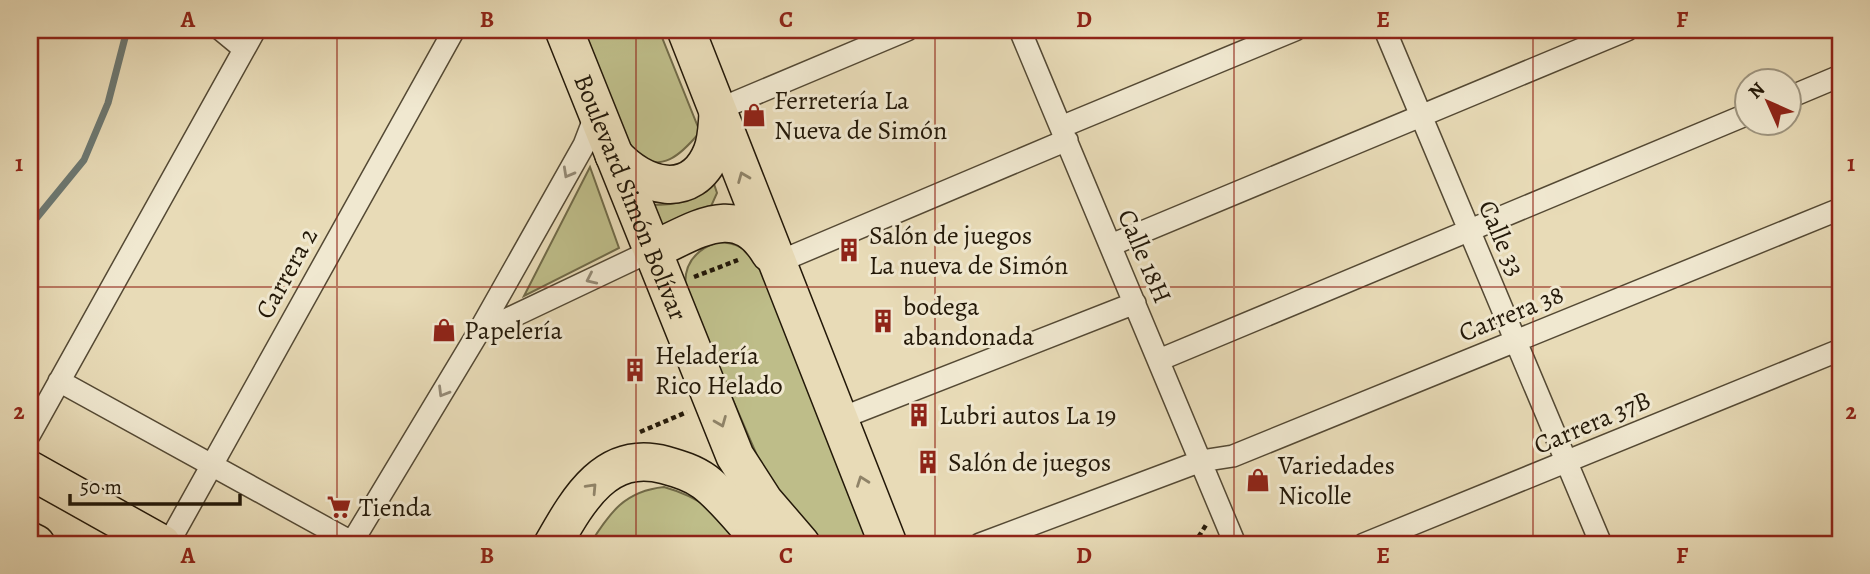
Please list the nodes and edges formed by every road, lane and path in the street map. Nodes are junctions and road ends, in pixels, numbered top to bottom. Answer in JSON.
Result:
{"nodes":[{"id":1,"x":222,"y":30,"type":"edge"},
{"id":2,"x":255,"y":30,"type":"edge"},
{"id":3,"x":454,"y":30,"type":"edge"},
{"id":4,"x":564,"y":30,"type":"edge"},
{"id":5,"x":686,"y":30,"type":"edge"},
{"id":6,"x":907,"y":30,"type":"edge"},
{"id":7,"x":1020,"y":30,"type":"edge"},
{"id":8,"x":1295,"y":30,"type":"edge"},
{"id":9,"x":1385,"y":30,"type":"edge"},
{"id":10,"x":1627,"y":30,"type":"edge"},
{"id":11,"x":244,"y":49,"type":"junction"},
{"id":12,"x":1840,"y":76,"type":"edge"},
{"id":13,"x":1804,"y":91,"type":"edge"},
{"id":14,"x":597,"y":111,"type":"junction"},
{"id":15,"x":718,"y":112,"type":"junction"},
{"id":16,"x":1422,"y":116,"type":"junction"},
{"id":17,"x":1734,"y":120,"type":"edge"},
{"id":18,"x":1064,"y":133,"type":"junction"},
{"id":19,"x":614,"y":155,"type":"junction"},
{"id":20,"x":1840,"y":209,"type":"edge"},
{"id":21,"x":1468,"y":231,"type":"junction"},
{"id":22,"x":1111,"y":245,"type":"junction"},
{"id":23,"x":653,"y":250,"type":"junction"},
{"id":24,"x":761,"y":260,"type":"junction"},
{"id":25,"x":690,"y":279,"type":"dead end"},
{"id":26,"x":1135,"y":303,"type":"junction"},
{"id":27,"x":478,"y":333,"type":"junction"},
{"id":28,"x":1515,"y":342,"type":"junction"},
{"id":29,"x":1840,"y":350,"type":"edge"},
{"id":30,"x":1158,"y":360,"type":"junction"},
{"id":31,"x":59,"y":381,"type":"junction"},
{"id":32,"x":839,"y":419,"type":"junction"},
{"id":33,"x":30,"y":434,"type":"edge"},
{"id":34,"x":1201,"y":461,"type":"junction"},
{"id":35,"x":1566,"y":464,"type":"junction"},
{"id":36,"x":211,"y":465,"type":"junction"},
{"id":37,"x":30,"y":470,"type":"edge"},
{"id":38,"x":30,"y":541,"type":"edge"},
{"id":39,"x":36,"y":544,"type":"edge"},
{"id":40,"x":162,"y":544,"type":"edge"},
{"id":41,"x":168,"y":544,"type":"edge"},
{"id":42,"x":353,"y":544,"type":"edge"},
{"id":43,"x":553,"y":544,"type":"edge"},
{"id":44,"x":764,"y":544,"type":"edge"},
{"id":45,"x":801,"y":544,"type":"edge"},
{"id":46,"x":888,"y":544,"type":"edge"},
{"id":47,"x":980,"y":544,"type":"edge"},
{"id":48,"x":1235,"y":544,"type":"edge"},
{"id":49,"x":1364,"y":544,"type":"edge"},
{"id":50,"x":1601,"y":544,"type":"edge"}],
"edges":[{"from":1,"to":11,"type":"street"},
{"from":2,"to":11,"type":"street"},
{"from":3,"to":36,"type":"street","name":"Carrera 2"},
{"from":4,"to":14,"type":"highway","name":"Boulevard Simón Bolívar"},
{"from":5,"to":15,"type":"highway"},
{"from":6,"to":15,"type":"street"},
{"from":7,"to":18,"type":"street","name":"Calle 18H"},
{"from":8,"to":18,"type":"street"},
{"from":9,"to":16,"type":"street","name":"Calle 33"},
{"from":10,"to":16,"type":"street"},
{"from":11,"to":31,"type":"street"},
{"from":12,"to":13,"type":"street"},
{"from":14,"to":19,"type":"highway","name":"Boulevard Simón Bolívar"},
{"from":14,"to":27,"type":"street","one_way":true},
{"from":15,"to":19,"type":"highway"},
{"from":24,"to":15,"type":"highway","one_way":true},
{"from":16,"to":21,"type":"street","name":"Calle 33"},
{"from":16,"to":22,"type":"street"},
{"from":17,"to":21,"type":"street"},
{"from":18,"to":22,"type":"street","name":"Calle 18H"},
{"from":18,"to":24,"type":"street"},
{"from":19,"to":23,"type":"highway","name":"Boulevard Simón Bolívar"},
{"from":20,"to":28,"type":"street","name":"Carrera 38"},
{"from":21,"to":28,"type":"street","name":"Calle 33"},
{"from":21,"to":30,"type":"street"},
{"from":22,"to":26,"type":"street","name":"Calle 18H"},
{"from":23,"to":24,"type":"highway"},
{"from":23,"to":27,"type":"street","one_way":true},
{"from":23,"to":45,"type":"highway","name":"Boulevard Simón Bolívar","one_way":true},
{"from":24,"to":25,"type":"path"},
{"from":24,"to":32,"type":"highway"},
{"from":26,"to":30,"type":"street","name":"Calle 18H"},
{"from":26,"to":32,"type":"street"},
{"from":27,"to":42,"type":"street","one_way":true},
{"from":28,"to":34,"type":"street","name":"Carrera 38"},
{"from":28,"to":35,"type":"street","name":"Calle 33"},
{"from":29,"to":35,"type":"street","name":"Carrera 37B"},
{"from":30,"to":34,"type":"street","name":"Calle 18H"},
{"from":31,"to":33,"type":"street"},
{"from":31,"to":36,"type":"street"},
{"from":46,"to":32,"type":"highway","one_way":true},
{"from":34,"to":47,"type":"street","name":"Carrera 38"},
{"from":34,"to":48,"type":"street","name":"Calle 18H"},
{"from":35,"to":49,"type":"street","name":"Carrera 37B"},
{"from":35,"to":50,"type":"street","name":"Calle 33"},
{"from":36,"to":41,"type":"street","name":"Carrera 2"},
{"from":36,"to":42,"type":"street"},
{"from":37,"to":40,"type":"highway"},
{"from":38,"to":39,"type":"highway"},
{"from":43,"to":44,"type":"highway","one_way":true}]}
